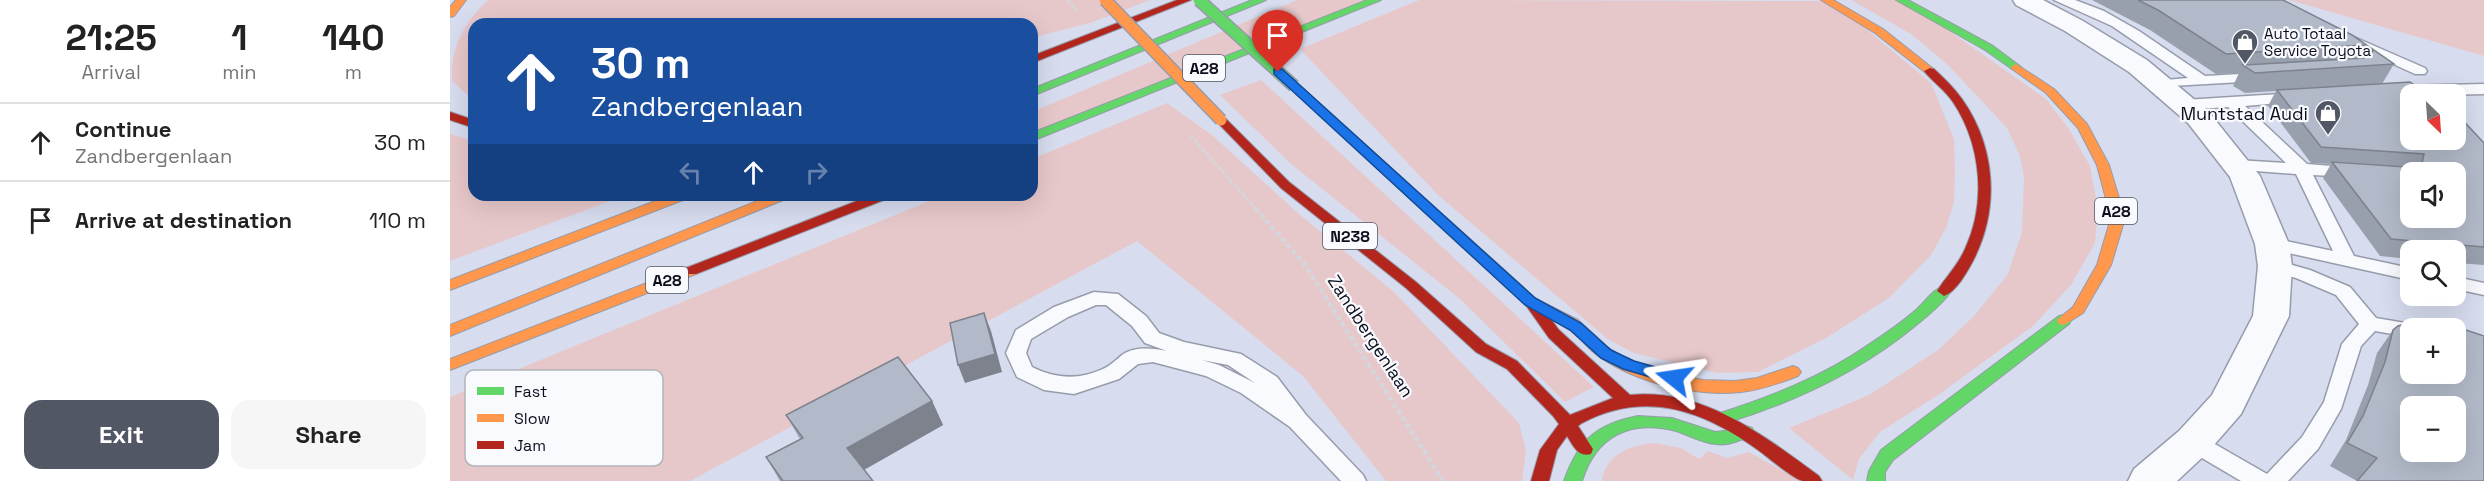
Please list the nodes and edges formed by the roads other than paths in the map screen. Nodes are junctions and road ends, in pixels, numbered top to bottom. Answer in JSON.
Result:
{"nodes":[{"id":1,"x":461,"y":0,"type":"edge"},
{"id":2,"x":1105,"y":0,"type":"edge"},
{"id":3,"x":1159,"y":0,"type":"edge"},
{"id":4,"x":1186,"y":0,"type":"edge"},
{"id":5,"x":1198,"y":0,"type":"edge"},
{"id":6,"x":1261,"y":0,"type":"edge"},
{"id":7,"x":1376,"y":0,"type":"edge"},
{"id":8,"x":1826,"y":0,"type":"edge"},
{"id":9,"x":1900,"y":0,"type":"edge"},
{"id":10,"x":2061,"y":0,"type":"edge"},
{"id":11,"x":2029,"y":1,"type":"edge"},
{"id":12,"x":450,"y":14,"type":"edge"},
{"id":13,"x":1074,"y":28,"type":"dead end"},
{"id":14,"x":2336,"y":33,"type":"edge"},
{"id":15,"x":1038,"y":58,"type":"edge"},
{"id":16,"x":2420,"y":71,"type":"dead end"},
{"id":17,"x":2271,"y":76,"type":"edge"},
{"id":18,"x":2484,"y":89,"type":"edge"},
{"id":19,"x":2466,"y":90,"type":"edge"},
{"id":20,"x":1038,"y":91,"type":"edge"},
{"id":21,"x":2389,"y":91,"type":"edge"},
{"id":22,"x":2400,"y":92,"type":"edge"},
{"id":23,"x":2193,"y":93,"type":"junction"},
{"id":24,"x":2317,"y":96,"type":"edge"},
{"id":25,"x":2232,"y":102,"type":"junction"},
{"id":26,"x":450,"y":116,"type":"edge"},
{"id":27,"x":468,"y":122,"type":"edge"},
{"id":28,"x":1038,"y":135,"type":"edge"},
{"id":29,"x":2236,"y":165,"type":"junction"},
{"id":30,"x":2302,"y":169,"type":"junction"},
{"id":31,"x":2367,"y":174,"type":"edge"},
{"id":32,"x":667,"y":201,"type":"edge"},
{"id":33,"x":768,"y":201,"type":"edge"},
{"id":34,"x":869,"y":201,"type":"edge"},
{"id":35,"x":2273,"y":255,"type":"junction"},
{"id":36,"x":2347,"y":261,"type":"junction"},
{"id":37,"x":2400,"y":272,"type":"edge"},
{"id":38,"x":450,"y":285,"type":"edge"},
{"id":39,"x":2466,"y":285,"type":"edge"},
{"id":40,"x":2484,"y":289,"type":"edge"},
{"id":41,"x":1530,"y":301,"type":"junction"},
{"id":42,"x":1919,"y":314,"type":"junction"},
{"id":43,"x":2370,"y":324,"type":"junction"},
{"id":44,"x":1885,"y":326,"type":"dead end"},
{"id":45,"x":2400,"y":328,"type":"edge"},
{"id":46,"x":450,"y":331,"type":"edge"},
{"id":47,"x":1904,"y":346,"type":"dead end"},
{"id":48,"x":1481,"y":348,"type":"junction"},
{"id":49,"x":1810,"y":363,"type":"dead end"},
{"id":50,"x":450,"y":365,"type":"edge"},
{"id":51,"x":1497,"y":375,"type":"dead end"},
{"id":52,"x":1624,"y":399,"type":"junction"},
{"id":53,"x":1724,"y":418,"type":"junction"},
{"id":54,"x":1298,"y":421,"type":"junction"},
{"id":55,"x":1568,"y":423,"type":"junction"},
{"id":56,"x":1752,"y":430,"type":"junction"},
{"id":57,"x":2193,"y":442,"type":"junction"},
{"id":58,"x":1585,"y":449,"type":"junction"},
{"id":59,"x":1355,"y":481,"type":"edge"},
{"id":60,"x":1540,"y":481,"type":"edge"},
{"id":61,"x":1573,"y":481,"type":"edge"},
{"id":62,"x":1813,"y":481,"type":"edge"},
{"id":63,"x":1876,"y":481,"type":"edge"},
{"id":64,"x":2149,"y":481,"type":"edge"},
{"id":65,"x":2260,"y":481,"type":"edge"},
{"id":66,"x":2274,"y":481,"type":"edge"}],
"edges":[{"from":1,"to":12,"type":"main road"},
{"from":2,"to":48,"type":"main road","number":"N238","bridge":true},
{"from":3,"to":13,"type":"main road"},
{"from":4,"to":15,"type":"main road"},
{"from":5,"to":41,"type":"main road","bridge":true},
{"from":6,"to":20,"type":"main road","number":"A28"},
{"from":7,"to":28,"type":"main road","number":"A28"},
{"from":8,"to":42,"type":"main road"},
{"from":9,"to":63,"type":"main road","number":"A28"},
{"from":10,"to":23,"type":"lane"},
{"from":11,"to":23,"type":"street"},
{"from":14,"to":16,"type":"lane"},
{"from":17,"to":23,"type":"lane"},
{"from":18,"to":19,"type":"lane"},
{"from":21,"to":22,"type":"lane"},
{"from":23,"to":25,"type":"lane"},
{"from":23,"to":29,"type":"street"},
{"from":24,"to":25,"type":"lane"},
{"from":25,"to":30,"type":"lane"},
{"from":26,"to":27,"type":"main road"},
{"from":29,"to":30,"type":"lane"},
{"from":29,"to":35,"type":"street"},
{"from":30,"to":31,"type":"lane"},
{"from":30,"to":36,"type":"lane"},
{"from":32,"to":38,"type":"main road"},
{"from":33,"to":46,"type":"main road","number":"A28"},
{"from":34,"to":50,"type":"main road","number":"A28"},
{"from":35,"to":36,"type":"lane"},
{"from":35,"to":43,"type":"lane"},
{"from":35,"to":57,"type":"street"},
{"from":36,"to":37,"type":"lane"},
{"from":39,"to":40,"type":"lane"},
{"from":41,"to":49,"type":"main road"},
{"from":41,"to":52,"type":"main road"},
{"from":42,"to":44,"type":"main road"},
{"from":42,"to":47,"type":"main road"},
{"from":42,"to":53,"type":"main road"},
{"from":43,"to":45,"type":"lane"},
{"from":43,"to":66,"type":"lane"},
{"from":48,"to":51,"type":"main road","number":"N238"},
{"from":48,"to":55,"type":"main road","number":"N238"},
{"from":52,"to":53,"type":"main road"},
{"from":52,"to":55,"type":"main road"},
{"from":53,"to":56,"type":"main road"},
{"from":54,"to":54,"type":"lane"},
{"from":54,"to":59,"type":"lane"},
{"from":55,"to":58,"type":"main road","number":"N238"},
{"from":55,"to":60,"type":"main road"},
{"from":56,"to":58,"type":"main road"},
{"from":56,"to":62,"type":"main road"},
{"from":57,"to":64,"type":"street"},
{"from":57,"to":65,"type":"lane"},
{"from":58,"to":61,"type":"main road"}]}
